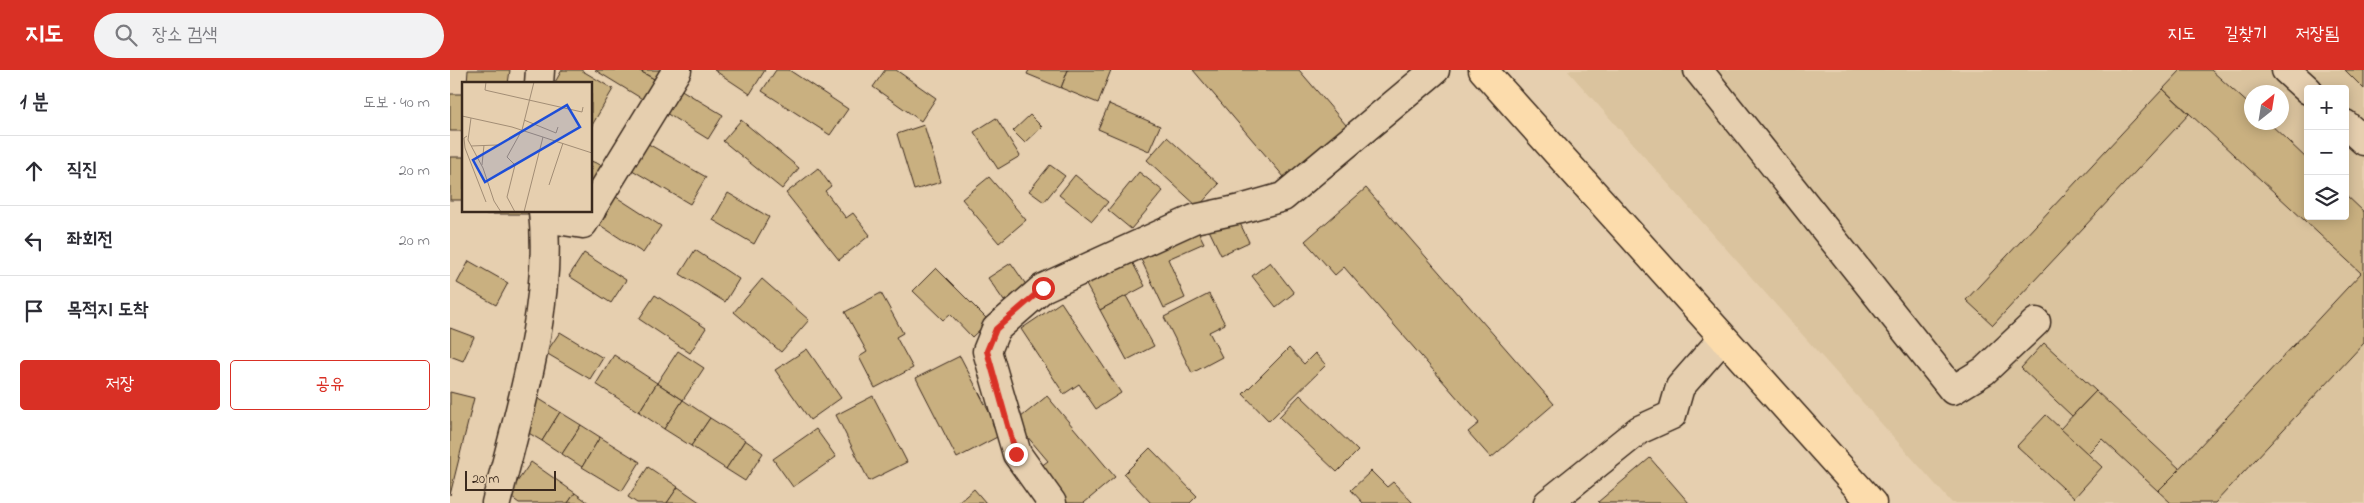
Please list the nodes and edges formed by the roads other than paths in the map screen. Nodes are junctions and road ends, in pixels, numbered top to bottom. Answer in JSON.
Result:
{"nodes":[{"id":1,"x":677,"y":70,"type":"edge"},
{"id":2,"x":1435,"y":70,"type":"edge"},
{"id":3,"x":1483,"y":70,"type":"edge"},
{"id":4,"x":1698,"y":70,"type":"edge"},
{"id":5,"x":2286,"y":70,"type":"edge"},
{"id":6,"x":2304,"y":86,"type":"edge"},
{"id":7,"x":2349,"y":128,"type":"edge"},
{"id":8,"x":2364,"y":141,"type":"edge"},
{"id":9,"x":592,"y":209,"type":"edge"},
{"id":10,"x":590,"y":212,"type":"edge"},
{"id":11,"x":544,"y":215,"type":"edge"},
{"id":12,"x":2036,"y":322,"type":"dead end"},
{"id":13,"x":1723,"y":338,"type":"junction"},
{"id":14,"x":496,"y":503,"type":"edge"},
{"id":15,"x":1052,"y":503,"type":"edge"},
{"id":16,"x":1548,"y":503,"type":"edge"},
{"id":17,"x":1872,"y":503,"type":"edge"}],
"edges":[{"from":1,"to":9,"type":"street"},
{"from":2,"to":15,"type":"street"},
{"from":3,"to":13,"type":"main road"},
{"from":4,"to":12,"type":"street"},
{"from":5,"to":6,"type":"street"},
{"from":7,"to":8,"type":"street"},
{"from":10,"to":11,"type":"street"},
{"from":11,"to":14,"type":"street"},
{"from":13,"to":16,"type":"street"},
{"from":13,"to":17,"type":"main road"}]}
